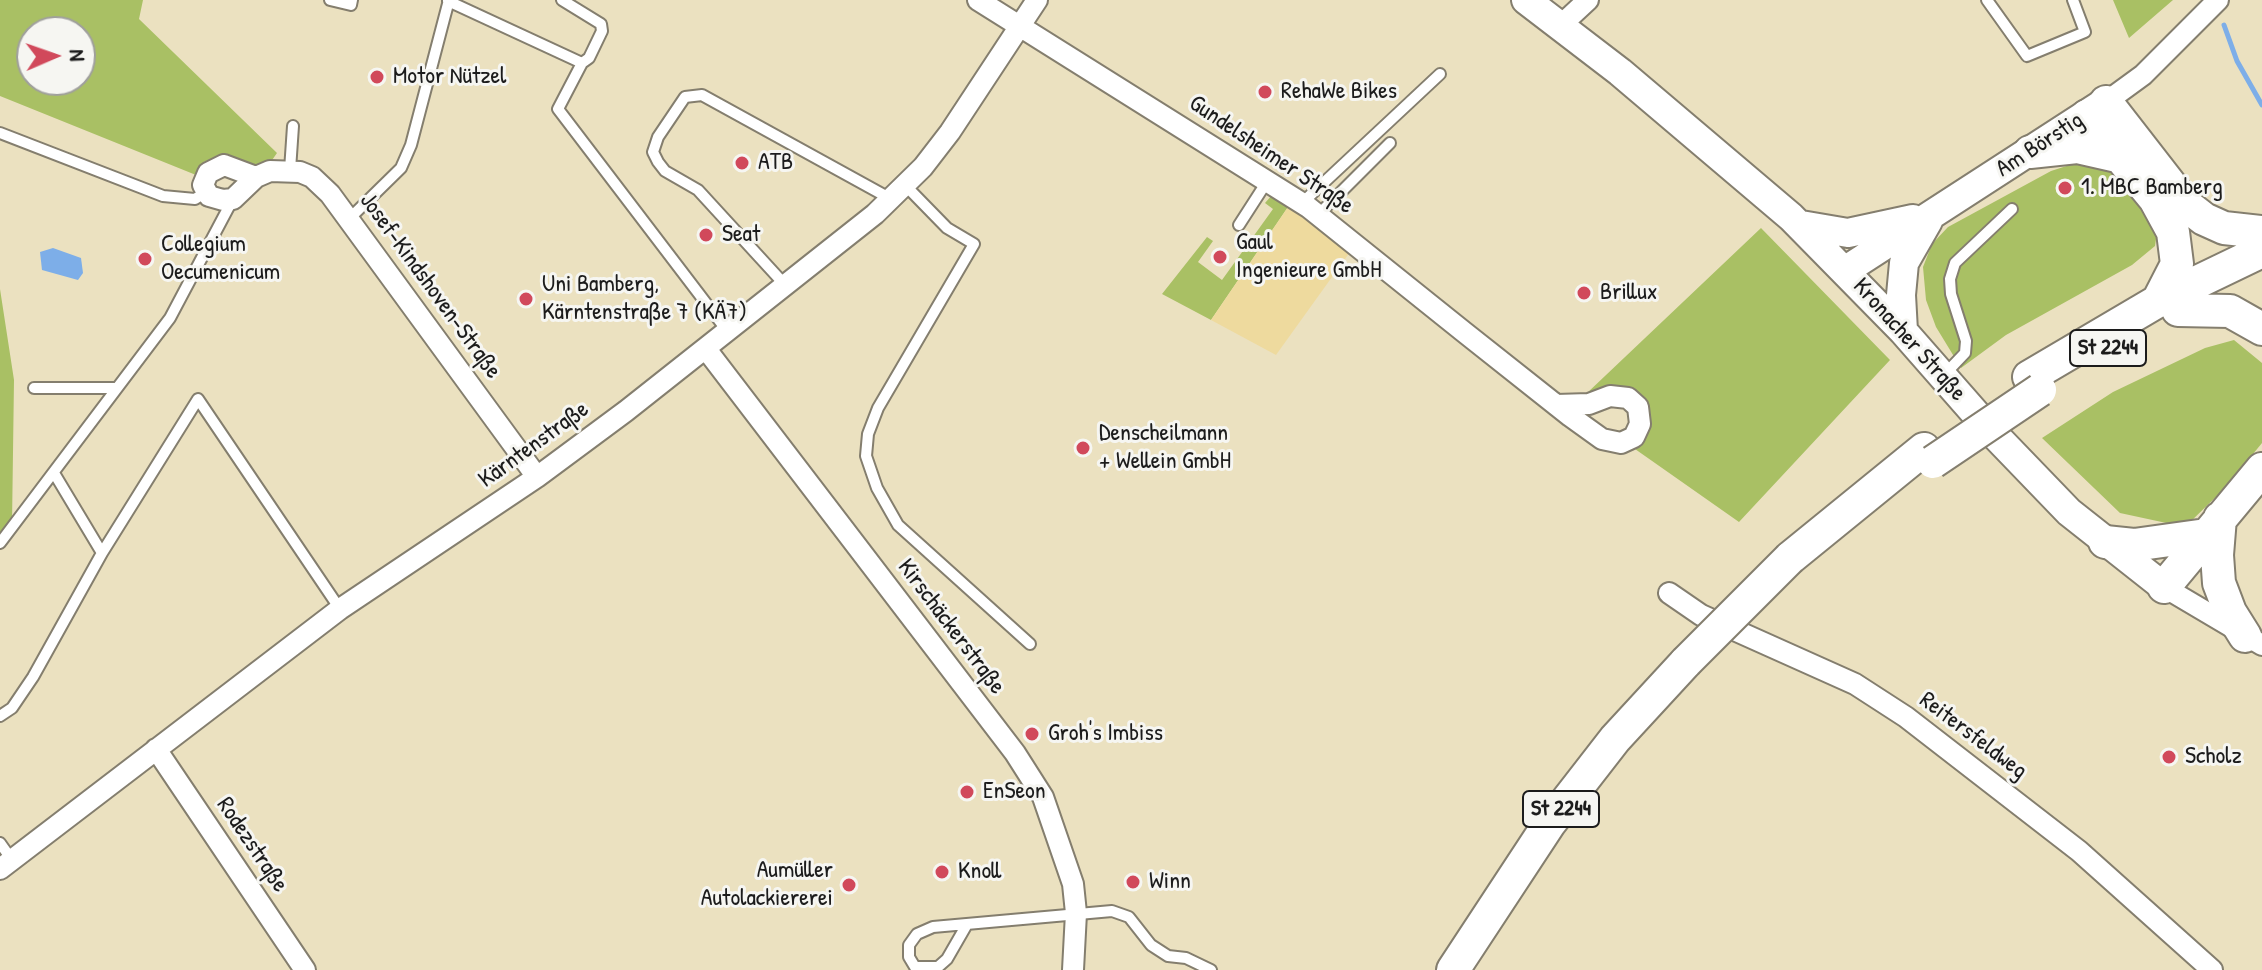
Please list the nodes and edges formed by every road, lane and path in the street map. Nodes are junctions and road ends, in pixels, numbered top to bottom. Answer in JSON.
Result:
{"nodes":[{"id":1,"x":330,"y":0,"type":"edge"},
{"id":2,"x":352,"y":0,"type":"edge"},
{"id":3,"x":448,"y":0,"type":"edge"},
{"id":4,"x":562,"y":0,"type":"edge"},
{"id":5,"x":978,"y":0,"type":"edge"},
{"id":6,"x":1037,"y":0,"type":"edge"},
{"id":7,"x":1526,"y":0,"type":"edge"},
{"id":8,"x":1588,"y":0,"type":"edge"},
{"id":9,"x":1987,"y":0,"type":"edge"},
{"id":10,"x":2073,"y":0,"type":"edge"},
{"id":11,"x":2218,"y":0,"type":"edge"},
{"id":12,"x":1020,"y":25,"type":"junction"},
{"id":13,"x":1560,"y":26,"type":"junction"},
{"id":14,"x":582,"y":63,"type":"junction"},
{"id":15,"x":1440,"y":74,"type":"dead end"},
{"id":16,"x":2096,"y":109,"type":"junction"},
{"id":17,"x":293,"y":126,"type":"dead end"},
{"id":18,"x":0,"y":133,"type":"edge"},
{"id":19,"x":1390,"y":143,"type":"dead end"},
{"id":20,"x":2030,"y":152,"type":"junction"},
{"id":21,"x":2121,"y":157,"type":"junction"},
{"id":22,"x":290,"y":170,"type":"junction"},
{"id":23,"x":256,"y":177,"type":"junction"},
{"id":24,"x":1268,"y":180,"type":"junction"},
{"id":25,"x":206,"y":192,"type":"junction"},
{"id":26,"x":898,"y":192,"type":"junction"},
{"id":27,"x":233,"y":199,"type":"junction"},
{"id":28,"x":1310,"y":209,"type":"junction"},
{"id":29,"x":2012,"y":209,"type":"dead end"},
{"id":30,"x":1933,"y":214,"type":"junction"},
{"id":31,"x":349,"y":219,"type":"junction"},
{"id":32,"x":1798,"y":224,"type":"junction"},
{"id":33,"x":1239,"y":225,"type":"dead end"},
{"id":34,"x":2262,"y":232,"type":"edge"},
{"id":35,"x":2262,"y":251,"type":"edge"},
{"id":36,"x":1846,"y":270,"type":"junction"},
{"id":37,"x":2262,"y":270,"type":"edge"},
{"id":38,"x":786,"y":286,"type":"junction"},
{"id":39,"x":2168,"y":305,"type":"junction"},
{"id":40,"x":2262,"y":329,"type":"edge"},
{"id":41,"x":1903,"y":331,"type":"junction"},
{"id":42,"x":728,"y":332,"type":"junction"},
{"id":43,"x":706,"y":349,"type":"junction"},
{"id":44,"x":1942,"y":376,"type":"junction"},
{"id":45,"x":34,"y":388,"type":"dead end"},
{"id":46,"x":117,"y":388,"type":"junction"},
{"id":47,"x":1556,"y":405,"type":"dead end"},
{"id":48,"x":2262,"y":469,"type":"edge"},
{"id":49,"x":54,"y":473,"type":"junction"},
{"id":50,"x":537,"y":477,"type":"junction"},
{"id":51,"x":2213,"y":526,"type":"junction"},
{"id":52,"x":2105,"y":542,"type":"junction"},
{"id":53,"x":0,"y":543,"type":"edge"},
{"id":54,"x":102,"y":553,"type":"junction"},
{"id":55,"x":2164,"y":587,"type":"junction"},
{"id":56,"x":1669,"y":593,"type":"dead end"},
{"id":57,"x":340,"y":609,"type":"junction"},
{"id":58,"x":2254,"y":640,"type":"edge"},
{"id":59,"x":1030,"y":644,"type":"dead end"},
{"id":60,"x":1694,"y":665,"type":"junction"},
{"id":61,"x":0,"y":716,"type":"edge"},
{"id":62,"x":156,"y":749,"type":"junction"},
{"id":63,"x":4,"y":857,"type":"edge"},
{"id":64,"x":1076,"y":913,"type":"junction"},
{"id":65,"x":966,"y":926,"type":"junction"},
{"id":66,"x":305,"y":970,"type":"edge"},
{"id":67,"x":1073,"y":970,"type":"edge"},
{"id":68,"x":1211,"y":970,"type":"edge"},
{"id":69,"x":1453,"y":970,"type":"edge"},
{"id":70,"x":1473,"y":970,"type":"edge"},
{"id":71,"x":2212,"y":970,"type":"edge"}],
"edges":[{"from":1,"to":2,"type":"lane"},
{"from":3,"to":14,"type":"lane"},
{"from":3,"to":31,"type":"lane"},
{"from":4,"to":14,"type":"lane"},
{"from":5,"to":12,"type":"street","name":"Gundelsheimer Straße"},
{"from":6,"to":12,"type":"street","name":"Kärntenstraße"},
{"from":7,"to":13,"type":"street","name":"Kronacher Straße"},
{"from":8,"to":13,"type":"street"},
{"from":9,"to":10,"type":"lane"},
{"from":11,"to":16,"type":"street","name":"Am Börstig"},
{"from":12,"to":24,"type":"street","name":"Gundelsheimer Straße"},
{"from":12,"to":26,"type":"street","name":"Kärntenstraße"},
{"from":13,"to":32,"type":"street","name":"Kronacher Straße"},
{"from":14,"to":42,"type":"lane"},
{"from":15,"to":28,"type":"lane"},
{"from":16,"to":20,"type":"street","name":"Am Börstig"},
{"from":16,"to":21,"type":"main road"},
{"from":16,"to":34,"type":"main road"},
{"from":17,"to":22,"type":"lane"},
{"from":18,"to":25,"type":"lane"},
{"from":19,"to":28,"type":"lane"},
{"from":20,"to":21,"type":"main road"},
{"from":20,"to":30,"type":"street","name":"Am Börstig"},
{"from":21,"to":39,"type":"main road"},
{"from":22,"to":23,"type":"street"},
{"from":22,"to":31,"type":"street","name":"Josef-Kindshoven-Straße"},
{"from":23,"to":25,"type":"street"},
{"from":23,"to":27,"type":"street"},
{"from":24,"to":28,"type":"street","name":"Gundelsheimer Straße"},
{"from":24,"to":33,"type":"lane"},
{"from":25,"to":27,"type":"street"},
{"from":26,"to":38,"type":"street","name":"Kärntenstraße"},
{"from":26,"to":38,"type":"lane"},
{"from":26,"to":59,"type":"lane"},
{"from":27,"to":46,"type":"lane"},
{"from":28,"to":47,"type":"street","name":"Gundelsheimer Straße"},
{"from":29,"to":44,"type":"lane"},
{"from":30,"to":32,"type":"street"},
{"from":30,"to":36,"type":"street","name":"Am Börstig"},
{"from":30,"to":41,"type":"street"},
{"from":31,"to":50,"type":"street","name":"Josef-Kindshoven-Straße"},
{"from":32,"to":36,"type":"street","name":"Kronacher Straße"},
{"from":35,"to":39,"type":"main road","number":"St 2244"},
{"from":36,"to":41,"type":"street","name":"Kronacher Straße"},
{"from":37,"to":39,"type":"main road","number":"St 2244"},
{"from":38,"to":42,"type":"street","name":"Kärntenstraße"},
{"from":39,"to":40,"type":"main road"},
{"from":39,"to":60,"type":"main road","number":"St 2244"},
{"from":41,"to":44,"type":"street","name":"Kronacher Straße"},
{"from":42,"to":43,"type":"street","name":"Kärntenstraße"},
{"from":43,"to":50,"type":"street","name":"Kärntenstraße"},
{"from":43,"to":64,"type":"street","name":"Kirschäckerstraße"},
{"from":44,"to":52,"type":"street","name":"Kronacher Straße"},
{"from":45,"to":46,"type":"lane"},
{"from":46,"to":49,"type":"lane"},
{"from":48,"to":51,"type":"main road"},
{"from":49,"to":53,"type":"lane"},
{"from":49,"to":54,"type":"lane"},
{"from":50,"to":57,"type":"street","name":"Kärntenstraße"},
{"from":51,"to":52,"type":"main road"},
{"from":51,"to":55,"type":"main road"},
{"from":51,"to":58,"type":"main road"},
{"from":52,"to":55,"type":"street","name":"Kronacher Straße"},
{"from":54,"to":57,"type":"lane"},
{"from":54,"to":61,"type":"lane"},
{"from":55,"to":58,"type":"street","name":"Kronacher Straße"},
{"from":56,"to":71,"type":"street","name":"Reitersfeldweg"},
{"from":57,"to":62,"type":"street","name":"Kärntenstraße"},
{"from":60,"to":69,"type":"main road","number":"St 2244"},
{"from":60,"to":70,"type":"main road","number":"St 2244"},
{"from":62,"to":63,"type":"street","name":"Kärntenstraße"},
{"from":62,"to":66,"type":"street","name":"Rodezstraße"},
{"from":64,"to":65,"type":"lane"},
{"from":64,"to":67,"type":"street","name":"Kirschäckerstraße"},
{"from":64,"to":68,"type":"lane"},
{"from":65,"to":65,"type":"lane"}]}
